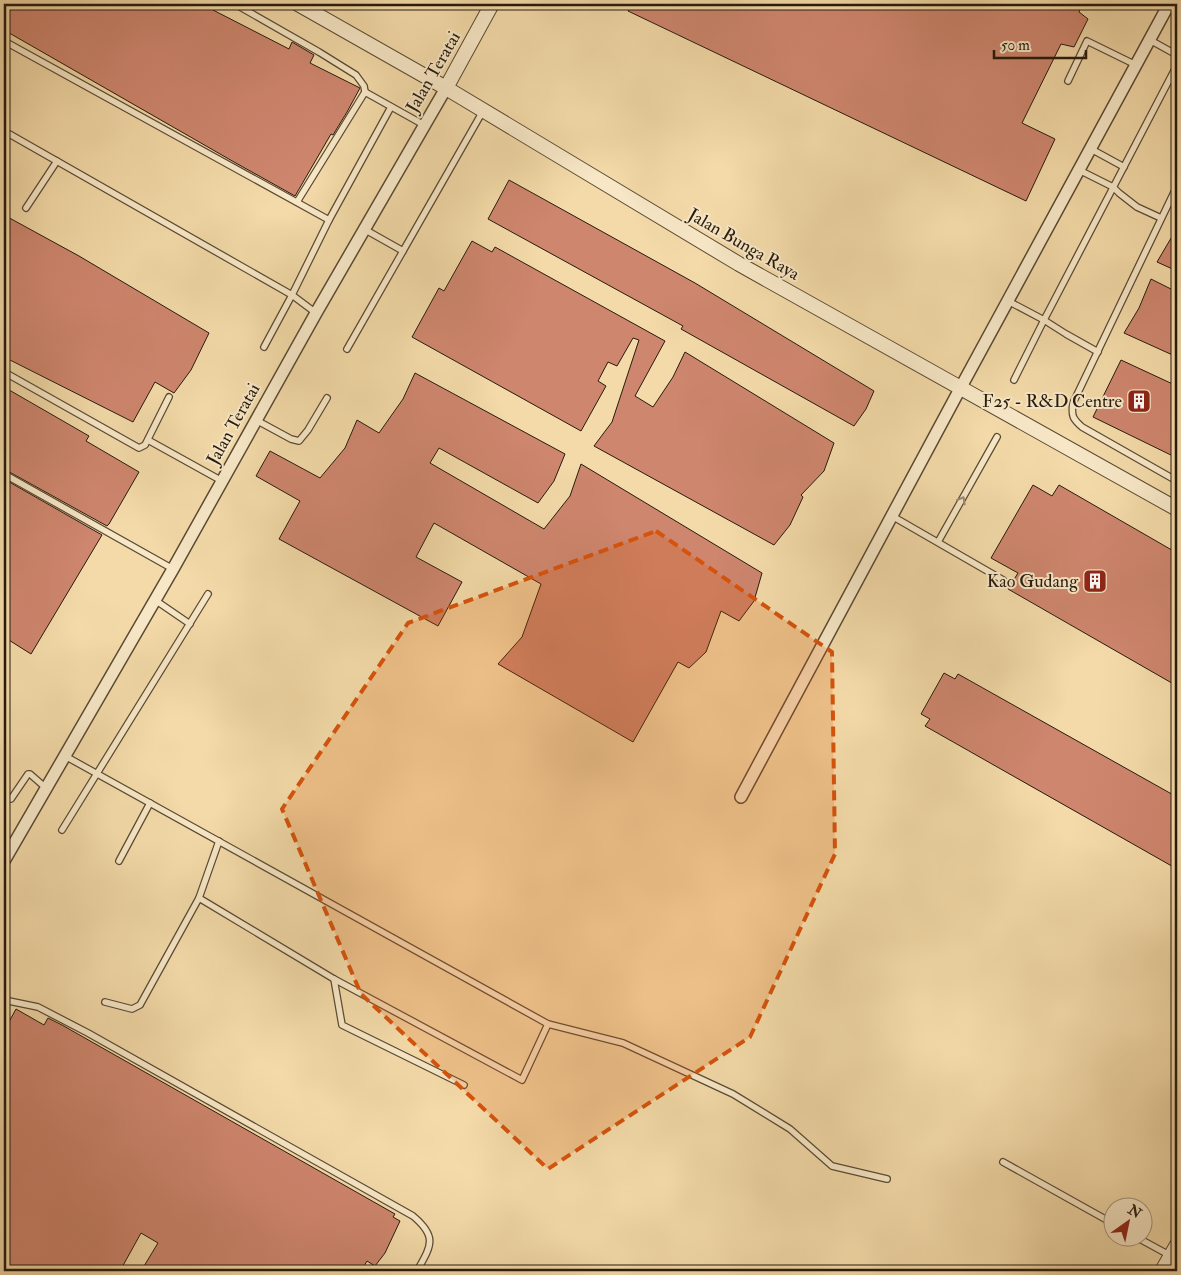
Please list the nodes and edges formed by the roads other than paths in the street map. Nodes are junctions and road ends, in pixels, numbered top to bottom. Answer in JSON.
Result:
{"nodes":[{"id":1,"x":235,"y":4,"type":"edge"},
{"id":2,"x":298,"y":4,"type":"edge"},
{"id":3,"x":492,"y":4,"type":"edge"},
{"id":4,"x":1169,"y":4,"type":"edge"},
{"id":5,"x":1150,"y":40,"type":"junction"},
{"id":6,"x":4,"y":41,"type":"edge"},
{"id":7,"x":1177,"y":56,"type":"edge"},
{"id":8,"x":1177,"y":65,"type":"edge"},
{"id":9,"x":1136,"y":66,"type":"junction"},
{"id":10,"x":1068,"y":81,"type":"dead end"},
{"id":11,"x":446,"y":88,"type":"junction"},
{"id":12,"x":365,"y":92,"type":"junction"},
{"id":13,"x":391,"y":107,"type":"junction"},
{"id":14,"x":483,"y":111,"type":"junction"},
{"id":15,"x":424,"y":125,"type":"junction"},
{"id":16,"x":4,"y":131,"type":"edge"},
{"id":17,"x":1091,"y":149,"type":"junction"},
{"id":18,"x":57,"y":161,"type":"junction"},
{"id":19,"x":1124,"y":167,"type":"junction"},
{"id":20,"x":1079,"y":170,"type":"junction"},
{"id":21,"x":1177,"y":186,"type":"edge"},
{"id":22,"x":1113,"y":187,"type":"junction"},
{"id":23,"x":297,"y":202,"type":"junction"},
{"id":24,"x":26,"y":208,"type":"dead end"},
{"id":25,"x":1161,"y":218,"type":"junction"},
{"id":26,"x":329,"y":220,"type":"junction"},
{"id":27,"x":364,"y":229,"type":"junction"},
{"id":28,"x":403,"y":251,"type":"junction"},
{"id":29,"x":292,"y":295,"type":"junction"},
{"id":30,"x":1008,"y":301,"type":"junction"},
{"id":31,"x":316,"y":313,"type":"junction"},
{"id":32,"x":1044,"y":320,"type":"junction"},
{"id":33,"x":264,"y":347,"type":"dead end"},
{"id":34,"x":347,"y":349,"type":"dead end"},
{"id":35,"x":1098,"y":352,"type":"junction"},
{"id":36,"x":4,"y":372,"type":"edge"},
{"id":37,"x":1014,"y":380,"type":"dead end"},
{"id":38,"x":961,"y":387,"type":"junction"},
{"id":39,"x":169,"y":397,"type":"dead end"},
{"id":40,"x":327,"y":398,"type":"dead end"},
{"id":41,"x":256,"y":420,"type":"junction"},
{"id":42,"x":997,"y":437,"type":"dead end"},
{"id":43,"x":148,"y":440,"type":"junction"},
{"id":44,"x":4,"y":474,"type":"edge"},
{"id":45,"x":222,"y":481,"type":"junction"},
{"id":46,"x":1177,"y":481,"type":"edge"},
{"id":47,"x":1177,"y":509,"type":"edge"},
{"id":48,"x":892,"y":516,"type":"junction"},
{"id":49,"x":938,"y":542,"type":"junction"},
{"id":50,"x":173,"y":569,"type":"junction"},
{"id":51,"x":1002,"y":580,"type":"dead end"},
{"id":52,"x":208,"y":594,"type":"dead end"},
{"id":53,"x":155,"y":600,"type":"junction"},
{"id":54,"x":190,"y":624,"type":"junction"},
{"id":55,"x":65,"y":756,"type":"junction"},
{"id":56,"x":98,"y":774,"type":"junction"},
{"id":57,"x":46,"y":788,"type":"junction"},
{"id":58,"x":741,"y":797,"type":"dead end"},
{"id":59,"x":4,"y":798,"type":"edge"},
{"id":60,"x":150,"y":803,"type":"junction"},
{"id":61,"x":62,"y":830,"type":"dead end"},
{"id":62,"x":219,"y":842,"type":"junction"},
{"id":63,"x":4,"y":861,"type":"edge"},
{"id":64,"x":119,"y":861,"type":"dead end"},
{"id":65,"x":199,"y":898,"type":"junction"},
{"id":66,"x":334,"y":979,"type":"junction"},
{"id":67,"x":4,"y":1000,"type":"edge"},
{"id":68,"x":105,"y":1002,"type":"dead end"},
{"id":69,"x":548,"y":1024,"type":"junction"},
{"id":70,"x":464,"y":1085,"type":"dead end"},
{"id":71,"x":1003,"y":1162,"type":"dead end"},
{"id":72,"x":887,"y":1179,"type":"dead end"},
{"id":73,"x":1104,"y":1218,"type":"edge"},
{"id":74,"x":1154,"y":1243,"type":"edge"},
{"id":75,"x":1174,"y":1250,"type":"edge"},
{"id":76,"x":417,"y":1271,"type":"edge"},
{"id":77,"x":1162,"y":1271,"type":"edge"}],
"edges":[{"from":1,"to":12,"type":"lane"},
{"from":2,"to":11,"type":"street","name":"Jalan Bunga Raya"},
{"from":3,"to":11,"type":"street","name":"Jalan Teratai"},
{"from":4,"to":5,"type":"street"},
{"from":5,"to":7,"type":"lane"},
{"from":5,"to":9,"type":"street"},
{"from":6,"to":23,"type":"lane"},
{"from":8,"to":19,"type":"lane"},
{"from":9,"to":10,"type":"lane"},
{"from":9,"to":17,"type":"street"},
{"from":11,"to":14,"type":"street","name":"Jalan Bunga Raya"},
{"from":11,"to":15,"type":"street","name":"Jalan Teratai"},
{"from":12,"to":13,"type":"lane"},
{"from":12,"to":23,"type":"lane"},
{"from":13,"to":15,"type":"lane"},
{"from":13,"to":26,"type":"lane"},
{"from":14,"to":28,"type":"lane"},
{"from":14,"to":38,"type":"street","name":"Jalan Bunga Raya"},
{"from":15,"to":27,"type":"street","name":"Jalan Teratai"},
{"from":16,"to":18,"type":"lane"},
{"from":17,"to":19,"type":"lane"},
{"from":17,"to":20,"type":"street"},
{"from":18,"to":24,"type":"lane"},
{"from":18,"to":29,"type":"lane"},
{"from":19,"to":22,"type":"lane"},
{"from":20,"to":22,"type":"lane"},
{"from":20,"to":30,"type":"street"},
{"from":21,"to":25,"type":"lane"},
{"from":22,"to":25,"type":"lane"},
{"from":22,"to":32,"type":"lane"},
{"from":23,"to":26,"type":"lane"},
{"from":25,"to":35,"type":"lane"},
{"from":26,"to":29,"type":"lane"},
{"from":27,"to":28,"type":"lane"},
{"from":27,"to":31,"type":"street","name":"Jalan Teratai"},
{"from":28,"to":34,"type":"lane"},
{"from":29,"to":31,"type":"lane"},
{"from":29,"to":33,"type":"lane"},
{"from":30,"to":32,"type":"lane"},
{"from":30,"to":38,"type":"street"},
{"from":31,"to":41,"type":"street","name":"Jalan Teratai"},
{"from":32,"to":35,"type":"lane"},
{"from":32,"to":37,"type":"lane"},
{"from":35,"to":46,"type":"lane"},
{"from":36,"to":43,"type":"lane"},
{"from":38,"to":47,"type":"street","name":"Jalan Bunga Raya"},
{"from":38,"to":48,"type":"street"},
{"from":39,"to":43,"type":"lane"},
{"from":40,"to":41,"type":"lane"},
{"from":41,"to":45,"type":"street","name":"Jalan Teratai"},
{"from":49,"to":42,"type":"lane","one_way":true},
{"from":43,"to":45,"type":"lane"},
{"from":44,"to":50,"type":"lane"},
{"from":45,"to":50,"type":"street","name":"Jalan Teratai"},
{"from":48,"to":49,"type":"lane"},
{"from":48,"to":58,"type":"street"},
{"from":49,"to":51,"type":"lane"},
{"from":50,"to":53,"type":"street","name":"Jalan Teratai"},
{"from":52,"to":54,"type":"lane"},
{"from":53,"to":54,"type":"lane"},
{"from":53,"to":55,"type":"street","name":"Jalan Teratai"},
{"from":54,"to":56,"type":"lane"},
{"from":55,"to":56,"type":"lane"},
{"from":55,"to":57,"type":"street","name":"Jalan Teratai"},
{"from":56,"to":60,"type":"lane"},
{"from":56,"to":61,"type":"lane"},
{"from":57,"to":59,"type":"lane"},
{"from":57,"to":63,"type":"street","name":"Jalan Teratai"},
{"from":60,"to":62,"type":"lane"},
{"from":60,"to":64,"type":"lane"},
{"from":62,"to":65,"type":"lane"},
{"from":62,"to":69,"type":"lane"},
{"from":65,"to":66,"type":"lane"},
{"from":65,"to":68,"type":"lane"},
{"from":66,"to":69,"type":"lane"},
{"from":66,"to":70,"type":"lane"},
{"from":67,"to":76,"type":"lane"},
{"from":69,"to":72,"type":"lane"},
{"from":71,"to":73,"type":"lane"},
{"from":74,"to":75,"type":"lane"},
{"from":75,"to":77,"type":"street"}]}
